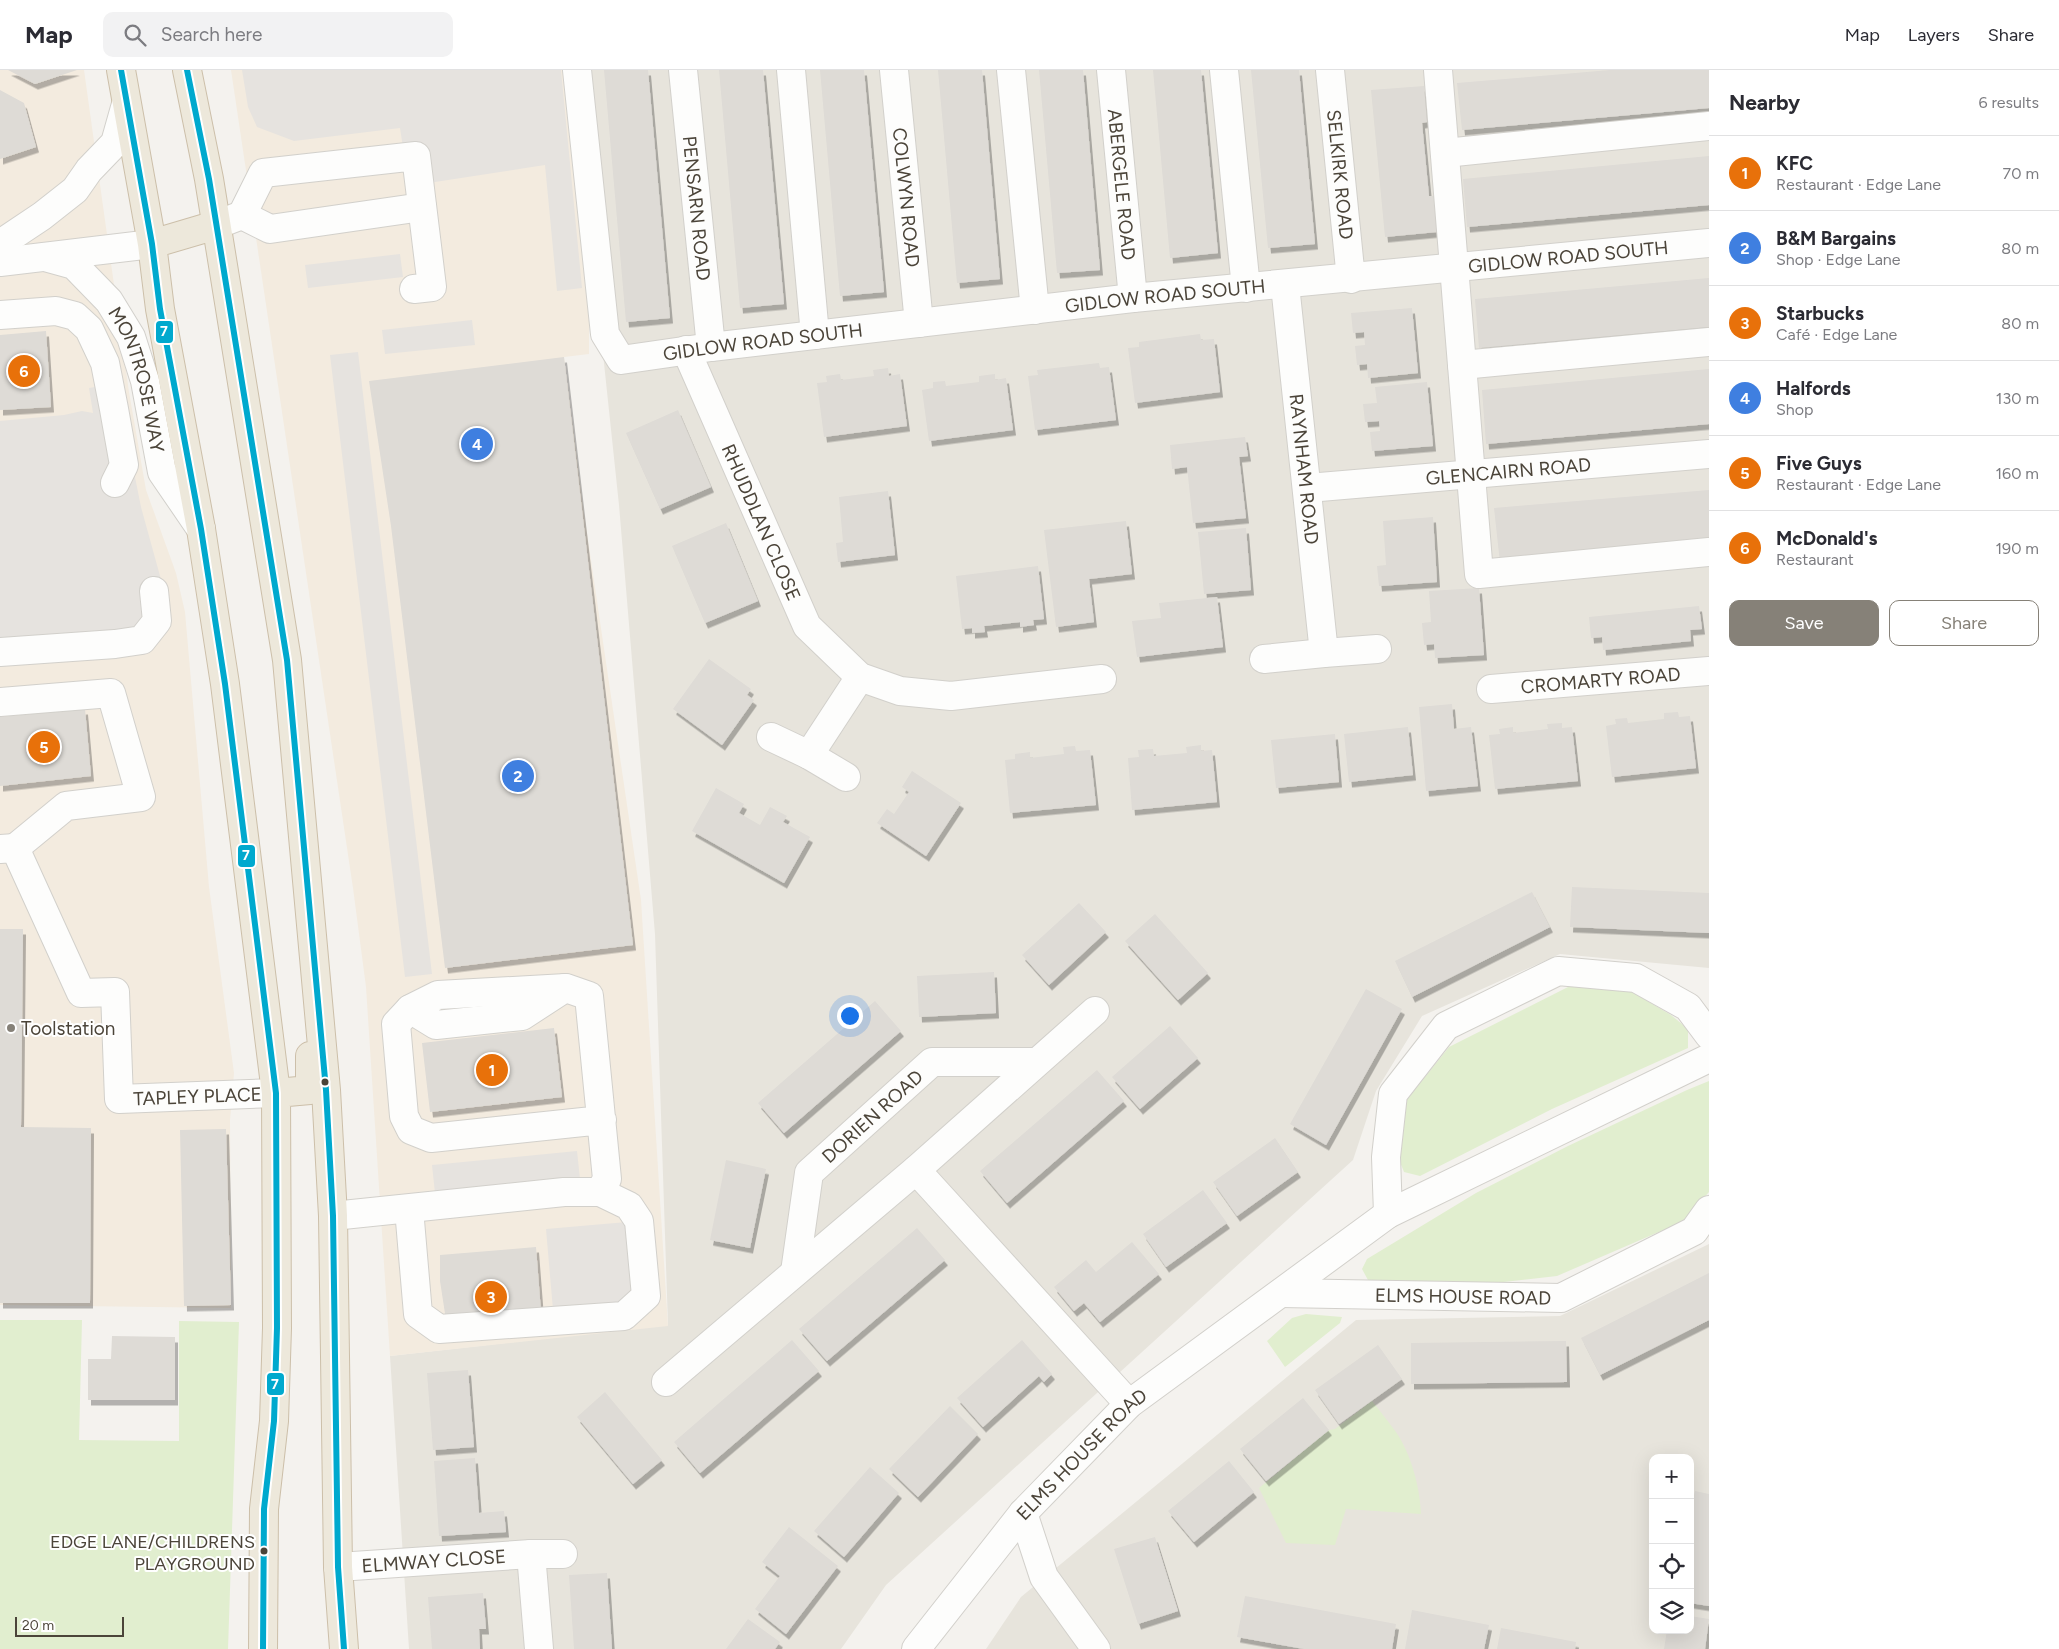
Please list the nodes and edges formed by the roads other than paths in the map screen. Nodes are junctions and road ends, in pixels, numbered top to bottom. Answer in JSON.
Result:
{"nodes":[{"id":1,"x":121,"y":70,"type":"edge"},
{"id":2,"x":187,"y":70,"type":"edge"},
{"id":3,"x":578,"y":70,"type":"edge"},
{"id":4,"x":683,"y":70,"type":"edge"},
{"id":5,"x":791,"y":70,"type":"edge"},
{"id":6,"x":894,"y":70,"type":"edge"},
{"id":7,"x":1011,"y":70,"type":"edge"},
{"id":8,"x":1112,"y":70,"type":"edge"},
{"id":9,"x":1224,"y":70,"type":"edge"},
{"id":10,"x":1330,"y":70,"type":"edge"},
{"id":11,"x":1438,"y":70,"type":"edge"},
{"id":12,"x":126,"y":104,"type":"junction"},
{"id":13,"x":1709,"y":126,"type":"edge"},
{"id":14,"x":1445,"y":153,"type":"junction"},
{"id":15,"x":422,"y":208,"type":"junction"},
{"id":16,"x":242,"y":215,"type":"junction"},
{"id":17,"x":216,"y":225,"type":"junction"},
{"id":18,"x":1709,"y":243,"type":"edge"},
{"id":19,"x":0,"y":244,"type":"edge"},
{"id":20,"x":152,"y":244,"type":"junction"},
{"id":21,"x":45,"y":257,"type":"junction"},
{"id":22,"x":0,"y":262,"type":"edge"},
{"id":23,"x":1455,"y":269,"type":"junction"},
{"id":24,"x":1351,"y":279,"type":"junction"},
{"id":25,"x":1285,"y":285,"type":"junction"},
{"id":26,"x":1246,"y":288,"type":"junction"},
{"id":27,"x":414,"y":289,"type":"dead end"},
{"id":28,"x":1133,"y":298,"type":"junction"},
{"id":29,"x":1035,"y":310,"type":"junction"},
{"id":30,"x":0,"y":315,"type":"edge"},
{"id":31,"x":919,"y":323,"type":"junction"},
{"id":32,"x":815,"y":335,"type":"junction"},
{"id":33,"x":1709,"y":342,"type":"edge"},
{"id":34,"x":699,"y":349,"type":"junction"},
{"id":35,"x":1462,"y":365,"type":"junction"},
{"id":36,"x":1709,"y":454,"type":"edge"},
{"id":37,"x":1471,"y":474,"type":"junction"},
{"id":38,"x":115,"y":483,"type":"dead end"},
{"id":39,"x":1308,"y":488,"type":"junction"},
{"id":40,"x":201,"y":529,"type":"junction"},
{"id":41,"x":1709,"y":552,"type":"edge"},
{"id":42,"x":154,"y":591,"type":"dead end"},
{"id":43,"x":1376,"y":649,"type":"dead end"},
{"id":44,"x":0,"y":652,"type":"edge"},
{"id":45,"x":1324,"y":654,"type":"junction"},
{"id":46,"x":1264,"y":659,"type":"dead end"},
{"id":47,"x":1709,"y":671,"type":"edge"},
{"id":48,"x":860,"y":676,"type":"junction"},
{"id":49,"x":1102,"y":680,"type":"dead end"},
{"id":50,"x":1491,"y":689,"type":"dead end"},
{"id":51,"x":0,"y":702,"type":"edge"},
{"id":52,"x":771,"y":736,"type":"dead end"},
{"id":53,"x":809,"y":755,"type":"junction"},
{"id":54,"x":846,"y":777,"type":"dead end"},
{"id":55,"x":7,"y":849,"type":"edge"},
{"id":56,"x":310,"y":924,"type":"junction"},
{"id":57,"x":1095,"y":1011,"type":"dead end"},
{"id":58,"x":1709,"y":1036,"type":"edge"},
{"id":59,"x":1709,"y":1058,"type":"edge"},
{"id":60,"x":1036,"y":1062,"type":"junction"},
{"id":61,"x":276,"y":1093,"type":"junction"},
{"id":62,"x":602,"y":1120,"type":"junction"},
{"id":63,"x":916,"y":1170,"type":"junction"},
{"id":64,"x":600,"y":1192,"type":"junction"},
{"id":65,"x":409,"y":1209,"type":"junction"},
{"id":66,"x":1709,"y":1210,"type":"edge"},
{"id":67,"x":1388,"y":1214,"type":"junction"},
{"id":68,"x":333,"y":1216,"type":"junction"},
{"id":69,"x":795,"y":1272,"type":"junction"},
{"id":70,"x":1281,"y":1293,"type":"junction"},
{"id":71,"x":666,"y":1382,"type":"dead end"},
{"id":72,"x":1129,"y":1404,"type":"junction"},
{"id":73,"x":1023,"y":1513,"type":"junction"},
{"id":74,"x":531,"y":1554,"type":"junction"},
{"id":75,"x":563,"y":1554,"type":"dead end"},
{"id":76,"x":338,"y":1567,"type":"junction"},
{"id":77,"x":263,"y":1649,"type":"edge"},
{"id":78,"x":344,"y":1649,"type":"edge"},
{"id":79,"x":539,"y":1649,"type":"edge"},
{"id":80,"x":916,"y":1649,"type":"edge"},
{"id":81,"x":1096,"y":1649,"type":"edge"}],
"edges":[{"from":1,"to":12,"type":"highway"},
{"from":2,"to":17,"type":"highway"},
{"from":3,"to":34,"type":"street","name":"GIDLOW ROAD SOUTH"},
{"from":4,"to":34,"type":"street","name":"PENSARN ROAD"},
{"from":5,"to":32,"type":"street"},
{"from":6,"to":31,"type":"street","name":"COLWYN ROAD"},
{"from":7,"to":29,"type":"street"},
{"from":8,"to":28,"type":"street","name":"ABERGELE ROAD"},
{"from":9,"to":26,"type":"street"},
{"from":10,"to":24,"type":"street","name":"SELKIRK ROAD"},
{"from":11,"to":14,"type":"street"},
{"from":12,"to":19,"type":"street"},
{"from":12,"to":20,"type":"highway"},
{"from":13,"to":14,"type":"street"},
{"from":14,"to":23,"type":"street"},
{"from":15,"to":16,"type":"street"},
{"from":15,"to":16,"type":"street"},
{"from":15,"to":27,"type":"street"},
{"from":16,"to":17,"type":"street"},
{"from":17,"to":20,"type":"highway"},
{"from":17,"to":56,"type":"highway"},
{"from":18,"to":23,"type":"street","name":"GIDLOW ROAD SOUTH"},
{"from":20,"to":21,"type":"street","name":"MONTROSE WAY"},
{"from":20,"to":40,"type":"highway"},
{"from":21,"to":22,"type":"street","name":"MONTROSE WAY"},
{"from":21,"to":40,"type":"street","name":"MONTROSE WAY"},
{"from":23,"to":24,"type":"street","name":"GIDLOW ROAD SOUTH"},
{"from":23,"to":35,"type":"street"},
{"from":24,"to":25,"type":"street","name":"GIDLOW ROAD SOUTH"},
{"from":25,"to":26,"type":"street","name":"GIDLOW ROAD SOUTH"},
{"from":25,"to":39,"type":"street","name":"RAYNHAM ROAD"},
{"from":26,"to":28,"type":"street","name":"GIDLOW ROAD SOUTH"},
{"from":28,"to":29,"type":"street","name":"GIDLOW ROAD SOUTH"},
{"from":29,"to":31,"type":"street","name":"GIDLOW ROAD SOUTH"},
{"from":30,"to":38,"type":"street"},
{"from":31,"to":32,"type":"street","name":"GIDLOW ROAD SOUTH"},
{"from":32,"to":34,"type":"street","name":"GIDLOW ROAD SOUTH"},
{"from":33,"to":35,"type":"street"},
{"from":34,"to":48,"type":"street","name":"RHUDDLAN CLOSE"},
{"from":35,"to":37,"type":"street"},
{"from":36,"to":37,"type":"street","name":"GLENCAIRN ROAD"},
{"from":37,"to":39,"type":"street","name":"GLENCAIRN ROAD"},
{"from":37,"to":41,"type":"street"},
{"from":39,"to":45,"type":"street","name":"RAYNHAM ROAD"},
{"from":40,"to":61,"type":"highway"},
{"from":42,"to":44,"type":"street"},
{"from":43,"to":45,"type":"street"},
{"from":45,"to":46,"type":"street"},
{"from":47,"to":50,"type":"street","name":"CROMARTY ROAD"},
{"from":48,"to":49,"type":"street","name":"RHUDDLAN CLOSE"},
{"from":48,"to":53,"type":"street"},
{"from":51,"to":55,"type":"street"},
{"from":52,"to":53,"type":"street"},
{"from":53,"to":54,"type":"street"},
{"from":55,"to":61,"type":"street","name":"TAPLEY PLACE"},
{"from":56,"to":61,"type":"highway"},
{"from":56,"to":68,"type":"highway"},
{"from":57,"to":60,"type":"street"},
{"from":58,"to":67,"type":"street"},
{"from":59,"to":67,"type":"street","name":"ELMS HOUSE ROAD"},
{"from":60,"to":63,"type":"street"},
{"from":60,"to":69,"type":"street","name":"DORIEN ROAD"},
{"from":61,"to":77,"type":"highway"},
{"from":62,"to":62,"type":"street"},
{"from":62,"to":64,"type":"street"},
{"from":63,"to":69,"type":"street"},
{"from":63,"to":72,"type":"street"},
{"from":64,"to":65,"type":"street"},
{"from":64,"to":65,"type":"street"},
{"from":65,"to":68,"type":"street"},
{"from":66,"to":70,"type":"street","name":"ELMS HOUSE ROAD"},
{"from":67,"to":70,"type":"street","name":"ELMS HOUSE ROAD"},
{"from":68,"to":76,"type":"highway"},
{"from":69,"to":71,"type":"street"},
{"from":70,"to":72,"type":"street","name":"ELMS HOUSE ROAD"},
{"from":72,"to":73,"type":"street","name":"ELMS HOUSE ROAD"},
{"from":73,"to":80,"type":"street","name":"ELMS HOUSE ROAD"},
{"from":73,"to":81,"type":"street"},
{"from":74,"to":75,"type":"street","name":"ELMWAY CLOSE"},
{"from":74,"to":76,"type":"street","name":"ELMWAY CLOSE"},
{"from":74,"to":79,"type":"street","name":"ELMWAY CLOSE"},
{"from":76,"to":78,"type":"highway"}]}
